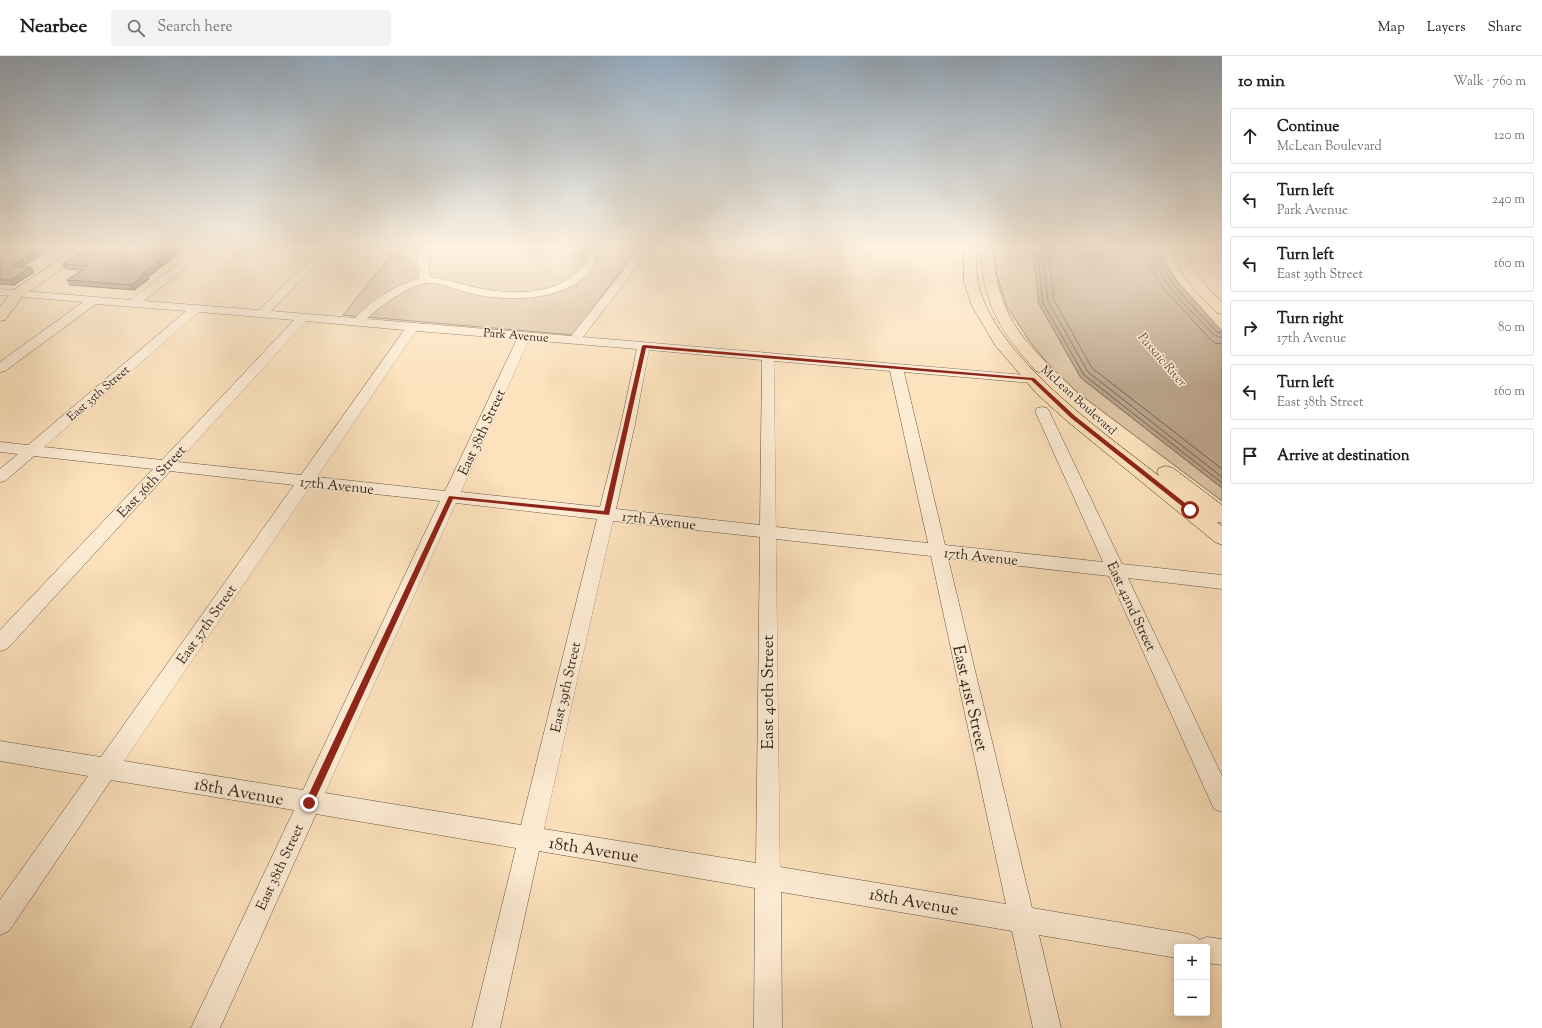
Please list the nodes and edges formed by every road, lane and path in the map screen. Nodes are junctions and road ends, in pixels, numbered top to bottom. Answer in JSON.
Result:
{"nodes":[{"id":1,"x":17,"y":294,"type":"edge"},
{"id":2,"x":22,"y":294,"type":"edge"},
{"id":3,"x":146,"y":294,"type":"edge"},
{"id":4,"x":282,"y":294,"type":"edge"},
{"id":5,"x":392,"y":294,"type":"edge"},
{"id":6,"x":611,"y":294,"type":"edge"},
{"id":7,"x":975,"y":294,"type":"edge"},
{"id":8,"x":993,"y":294,"type":"edge"},
{"id":9,"x":1208,"y":294,"type":"edge"},
{"id":10,"x":94,"y":300,"type":"junction"},
{"id":11,"x":134,"y":304,"type":"junction"},
{"id":12,"x":196,"y":309,"type":"junction"},
{"id":13,"x":1222,"y":310,"type":"edge"},
{"id":14,"x":262,"y":314,"type":"junction"},
{"id":15,"x":0,"y":317,"type":"edge"},
{"id":16,"x":302,"y":318,"type":"junction"},
{"id":17,"x":358,"y":322,"type":"junction"},
{"id":18,"x":412,"y":327,"type":"junction"},
{"id":19,"x":525,"y":336,"type":"junction"},
{"id":20,"x":575,"y":340,"type":"junction"},
{"id":21,"x":644,"y":346,"type":"junction"},
{"id":22,"x":768,"y":356,"type":"junction"},
{"id":23,"x":896,"y":367,"type":"junction"},
{"id":24,"x":0,"y":368,"type":"edge"},
{"id":25,"x":1032,"y":379,"type":"junction"},
{"id":26,"x":1042,"y":411,"type":"dead end"},
{"id":27,"x":0,"y":447,"type":"edge"},
{"id":28,"x":31,"y":450,"type":"junction"},
{"id":29,"x":166,"y":465,"type":"junction"},
{"id":30,"x":0,"y":477,"type":"edge"},
{"id":31,"x":305,"y":482,"type":"junction"},
{"id":32,"x":451,"y":497,"type":"junction"},
{"id":33,"x":606,"y":514,"type":"junction"},
{"id":34,"x":1222,"y":516,"type":"edge"},
{"id":35,"x":767,"y":533,"type":"junction"},
{"id":36,"x":1222,"y":537,"type":"edge"},
{"id":37,"x":938,"y":551,"type":"junction"},
{"id":38,"x":1116,"y":571,"type":"junction"},
{"id":39,"x":1222,"y":582,"type":"edge"},
{"id":40,"x":0,"y":643,"type":"edge"},
{"id":41,"x":0,"y":751,"type":"edge"},
{"id":42,"x":107,"y":768,"type":"junction"},
{"id":43,"x":1222,"y":801,"type":"edge"},
{"id":44,"x":309,"y":803,"type":"junction"},
{"id":45,"x":530,"y":838,"type":"junction"},
{"id":46,"x":768,"y":877,"type":"junction"},
{"id":47,"x":1022,"y":920,"type":"junction"},
{"id":48,"x":0,"y":922,"type":"edge"},
{"id":49,"x":1174,"y":945,"type":"edge"},
{"id":50,"x":1210,"y":950,"type":"edge"},
{"id":51,"x":1222,"y":952,"type":"edge"},
{"id":52,"x":205,"y":1028,"type":"edge"},
{"id":53,"x":486,"y":1028,"type":"edge"},
{"id":54,"x":768,"y":1028,"type":"edge"},
{"id":55,"x":1047,"y":1028,"type":"edge"}],
"edges":[{"from":1,"to":15,"type":"main road"},
{"from":2,"to":10,"type":"street","name":"Park Avenue"},
{"from":3,"to":11,"type":"street"},
{"from":4,"to":14,"type":"street"},
{"from":5,"to":17,"type":"street"},
{"from":6,"to":20,"type":"street"},
{"from":7,"to":25,"type":"main road","name":"McLean Boulevard"},
{"from":8,"to":34,"type":"main road","name":"McLean Boulevard"},
{"from":9,"to":13,"type":"main road"},
{"from":10,"to":11,"type":"street","name":"Park Avenue"},
{"from":10,"to":24,"type":"street"},
{"from":11,"to":12,"type":"street","name":"Park Avenue"},
{"from":12,"to":14,"type":"street","name":"Park Avenue"},
{"from":12,"to":28,"type":"street","name":"East 35th Street"},
{"from":14,"to":16,"type":"street","name":"Park Avenue"},
{"from":16,"to":17,"type":"street","name":"Park Avenue"},
{"from":16,"to":29,"type":"street","name":"East 36th Street"},
{"from":17,"to":18,"type":"street","name":"Park Avenue"},
{"from":18,"to":19,"type":"street","name":"Park Avenue"},
{"from":18,"to":31,"type":"street","name":"East 37th Street"},
{"from":19,"to":20,"type":"street","name":"Park Avenue"},
{"from":19,"to":32,"type":"street","name":"East 38th Street"},
{"from":20,"to":21,"type":"street","name":"Park Avenue"},
{"from":21,"to":22,"type":"street","name":"Park Avenue"},
{"from":21,"to":33,"type":"street","name":"East 39th Street"},
{"from":22,"to":23,"type":"street","name":"Park Avenue"},
{"from":22,"to":35,"type":"street","name":"East 40th Street"},
{"from":23,"to":25,"type":"street","name":"Park Avenue"},
{"from":23,"to":37,"type":"street","name":"East 41st Street"},
{"from":25,"to":36,"type":"main road","name":"McLean Boulevard"},
{"from":26,"to":38,"type":"street","name":"East 42nd Street"},
{"from":27,"to":28,"type":"street","name":"17th Avenue"},
{"from":28,"to":29,"type":"street","name":"17th Avenue"},
{"from":28,"to":30,"type":"street","name":"East 35th Street"},
{"from":29,"to":31,"type":"street","name":"17th Avenue"},
{"from":29,"to":40,"type":"street","name":"East 36th Street"},
{"from":31,"to":32,"type":"street","name":"17th Avenue"},
{"from":31,"to":42,"type":"street","name":"East 37th Street"},
{"from":32,"to":33,"type":"street","name":"17th Avenue"},
{"from":32,"to":44,"type":"street","name":"East 38th Street"},
{"from":33,"to":35,"type":"street","name":"17th Avenue"},
{"from":33,"to":45,"type":"street","name":"East 39th Street"},
{"from":35,"to":37,"type":"street","name":"17th Avenue"},
{"from":35,"to":46,"type":"street","name":"East 40th Street"},
{"from":37,"to":38,"type":"street","name":"17th Avenue"},
{"from":37,"to":47,"type":"street","name":"East 41st Street"},
{"from":38,"to":39,"type":"street","name":"17th Avenue"},
{"from":38,"to":43,"type":"street","name":"East 42nd Street"},
{"from":41,"to":42,"type":"street","name":"18th Avenue"},
{"from":42,"to":44,"type":"street","name":"18th Avenue"},
{"from":42,"to":48,"type":"street","name":"East 37th Street"},
{"from":44,"to":45,"type":"street","name":"18th Avenue"},
{"from":44,"to":52,"type":"street","name":"East 38th Street"},
{"from":45,"to":46,"type":"street","name":"18th Avenue"},
{"from":45,"to":53,"type":"street","name":"East 39th Street"},
{"from":46,"to":47,"type":"street","name":"18th Avenue"},
{"from":46,"to":54,"type":"street","name":"East 40th Street"},
{"from":47,"to":49,"type":"street","name":"18th Avenue"},
{"from":47,"to":55,"type":"street","name":"East 41st Street"},
{"from":50,"to":51,"type":"street"}]}
